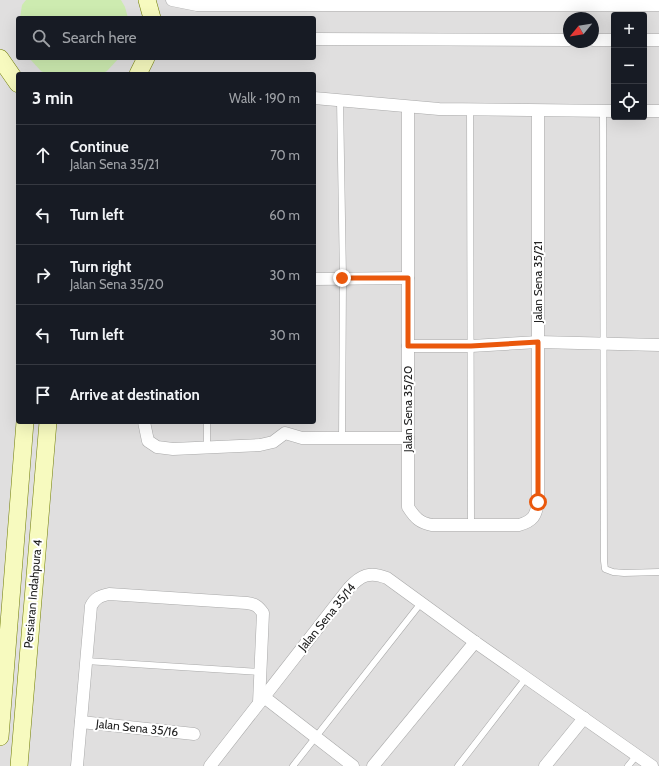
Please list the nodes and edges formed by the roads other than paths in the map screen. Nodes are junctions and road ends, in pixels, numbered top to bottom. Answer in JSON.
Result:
{"nodes":[{"id":1,"x":147,"y":0,"type":"edge"},
{"id":2,"x":172,"y":0,"type":"edge"},
{"id":3,"x":659,"y":5,"type":"edge"},
{"id":4,"x":151,"y":16,"type":"edge"},
{"id":5,"x":316,"y":39,"type":"edge"},
{"id":6,"x":563,"y":40,"type":"edge"},
{"id":7,"x":599,"y":40,"type":"edge"},
{"id":8,"x":611,"y":40,"type":"edge"},
{"id":9,"x":647,"y":40,"type":"edge"},
{"id":10,"x":659,"y":40,"type":"edge"},
{"id":11,"x":0,"y":60,"type":"edge"},
{"id":12,"x":145,"y":60,"type":"edge"},
{"id":13,"x":139,"y":72,"type":"edge"},
{"id":14,"x":16,"y":83,"type":"edge"},
{"id":15,"x":316,"y":98,"type":"edge"},
{"id":16,"x":340,"y":100,"type":"junction"},
{"id":17,"x":408,"y":107,"type":"junction"},
{"id":18,"x":470,"y":110,"type":"junction"},
{"id":19,"x":538,"y":111,"type":"junction"},
{"id":20,"x":608,"y":111,"type":"edge"},
{"id":21,"x":647,"y":111,"type":"edge"},
{"id":22,"x":659,"y":111,"type":"edge"},
{"id":23,"x":342,"y":278,"type":"junction"},
{"id":24,"x":408,"y":278,"type":"junction"},
{"id":25,"x":316,"y":279,"type":"edge"},
{"id":26,"x":538,"y":342,"type":"junction"},
{"id":27,"x":604,"y":344,"type":"junction"},
{"id":28,"x":659,"y":345,"type":"edge"},
{"id":29,"x":408,"y":346,"type":"junction"},
{"id":30,"x":471,"y":346,"type":"junction"},
{"id":31,"x":25,"y":424,"type":"edge"},
{"id":32,"x":48,"y":424,"type":"edge"},
{"id":33,"x":144,"y":424,"type":"edge"},
{"id":34,"x":208,"y":424,"type":"edge"},
{"id":35,"x":285,"y":428,"type":"edge"},
{"id":36,"x":342,"y":438,"type":"junction"},
{"id":37,"x":408,"y":438,"type":"junction"},
{"id":38,"x":207,"y":448,"type":"junction"},
{"id":39,"x":471,"y":524,"type":"junction"},
{"id":40,"x":659,"y":572,"type":"edge"},
{"id":41,"x":421,"y":603,"type":"junction"},
{"id":42,"x":475,"y":642,"type":"junction"},
{"id":43,"x":86,"y":661,"type":"junction"},
{"id":44,"x":260,"y":672,"type":"junction"},
{"id":45,"x":526,"y":678,"type":"junction"},
{"id":46,"x":262,"y":700,"type":"junction"},
{"id":47,"x":584,"y":718,"type":"junction"},
{"id":48,"x":81,"y":722,"type":"junction"},
{"id":49,"x":194,"y":734,"type":"dead end"},
{"id":50,"x":0,"y":737,"type":"edge"},
{"id":51,"x":315,"y":737,"type":"junction"},
{"id":52,"x":637,"y":755,"type":"junction"},
{"id":53,"x":19,"y":766,"type":"edge"},
{"id":54,"x":77,"y":766,"type":"edge"},
{"id":55,"x":210,"y":766,"type":"edge"},
{"id":56,"x":293,"y":766,"type":"edge"},
{"id":57,"x":352,"y":766,"type":"edge"},
{"id":58,"x":373,"y":766,"type":"edge"},
{"id":59,"x":458,"y":766,"type":"edge"},
{"id":60,"x":545,"y":766,"type":"edge"},
{"id":61,"x":628,"y":766,"type":"edge"},
{"id":62,"x":652,"y":766,"type":"edge"}],
"edges":[{"from":1,"to":4,"type":"street"},
{"from":2,"to":3,"type":"street"},
{"from":5,"to":6,"type":"street"},
{"from":7,"to":8,"type":"street"},
{"from":9,"to":10,"type":"street"},
{"from":11,"to":14,"type":"street"},
{"from":12,"to":13,"type":"street"},
{"from":15,"to":16,"type":"street"},
{"from":16,"to":17,"type":"street"},
{"from":16,"to":23,"type":"lane"},
{"from":17,"to":18,"type":"street"},
{"from":17,"to":24,"type":"street","name":"Jalan Sena 35/20"},
{"from":18,"to":19,"type":"street"},
{"from":18,"to":30,"type":"lane"},
{"from":19,"to":20,"type":"street"},
{"from":19,"to":26,"type":"street","name":"Jalan Sena 35/21"},
{"from":20,"to":27,"type":"lane"},
{"from":21,"to":22,"type":"street"},
{"from":23,"to":24,"type":"street"},
{"from":23,"to":25,"type":"street"},
{"from":23,"to":36,"type":"lane"},
{"from":24,"to":29,"type":"street","name":"Jalan Sena 35/20"},
{"from":26,"to":27,"type":"street"},
{"from":26,"to":30,"type":"street"},
{"from":26,"to":39,"type":"street","name":"Jalan Sena 35/21"},
{"from":27,"to":28,"type":"street"},
{"from":27,"to":40,"type":"lane"},
{"from":29,"to":30,"type":"street"},
{"from":29,"to":37,"type":"street","name":"Jalan Sena 35/20"},
{"from":30,"to":39,"type":"lane"},
{"from":31,"to":50,"type":"street","name":"Persiaran Indahpura 4"},
{"from":32,"to":53,"type":"street","name":"Persiaran Indahpura 4"},
{"from":33,"to":38,"type":"street"},
{"from":34,"to":38,"type":"lane"},
{"from":35,"to":36,"type":"street"},
{"from":35,"to":38,"type":"street"},
{"from":36,"to":37,"type":"street"},
{"from":37,"to":39,"type":"street","name":"Jalan Sena 35/20"},
{"from":41,"to":42,"type":"street","name":"Jalan Sena 35/14"},
{"from":41,"to":46,"type":"street","name":"Jalan Sena 35/14"},
{"from":41,"to":51,"type":"lane"},
{"from":42,"to":45,"type":"street","name":"Jalan Sena 35/14"},
{"from":42,"to":58,"type":"street"},
{"from":43,"to":44,"type":"lane"},
{"from":43,"to":44,"type":"street"},
{"from":43,"to":48,"type":"street"},
{"from":44,"to":46,"type":"street"},
{"from":45,"to":47,"type":"street","name":"Jalan Sena 35/14"},
{"from":45,"to":59,"type":"lane"},
{"from":46,"to":51,"type":"street"},
{"from":46,"to":55,"type":"street","name":"Jalan Sena 35/14"},
{"from":47,"to":52,"type":"street","name":"Jalan Sena 35/14"},
{"from":47,"to":60,"type":"street"},
{"from":48,"to":49,"type":"street","name":"Jalan Sena 35/16"},
{"from":48,"to":54,"type":"street"},
{"from":51,"to":56,"type":"lane"},
{"from":51,"to":57,"type":"street"},
{"from":52,"to":61,"type":"lane"},
{"from":52,"to":62,"type":"street","name":"Jalan Sena 35/14"}]}
